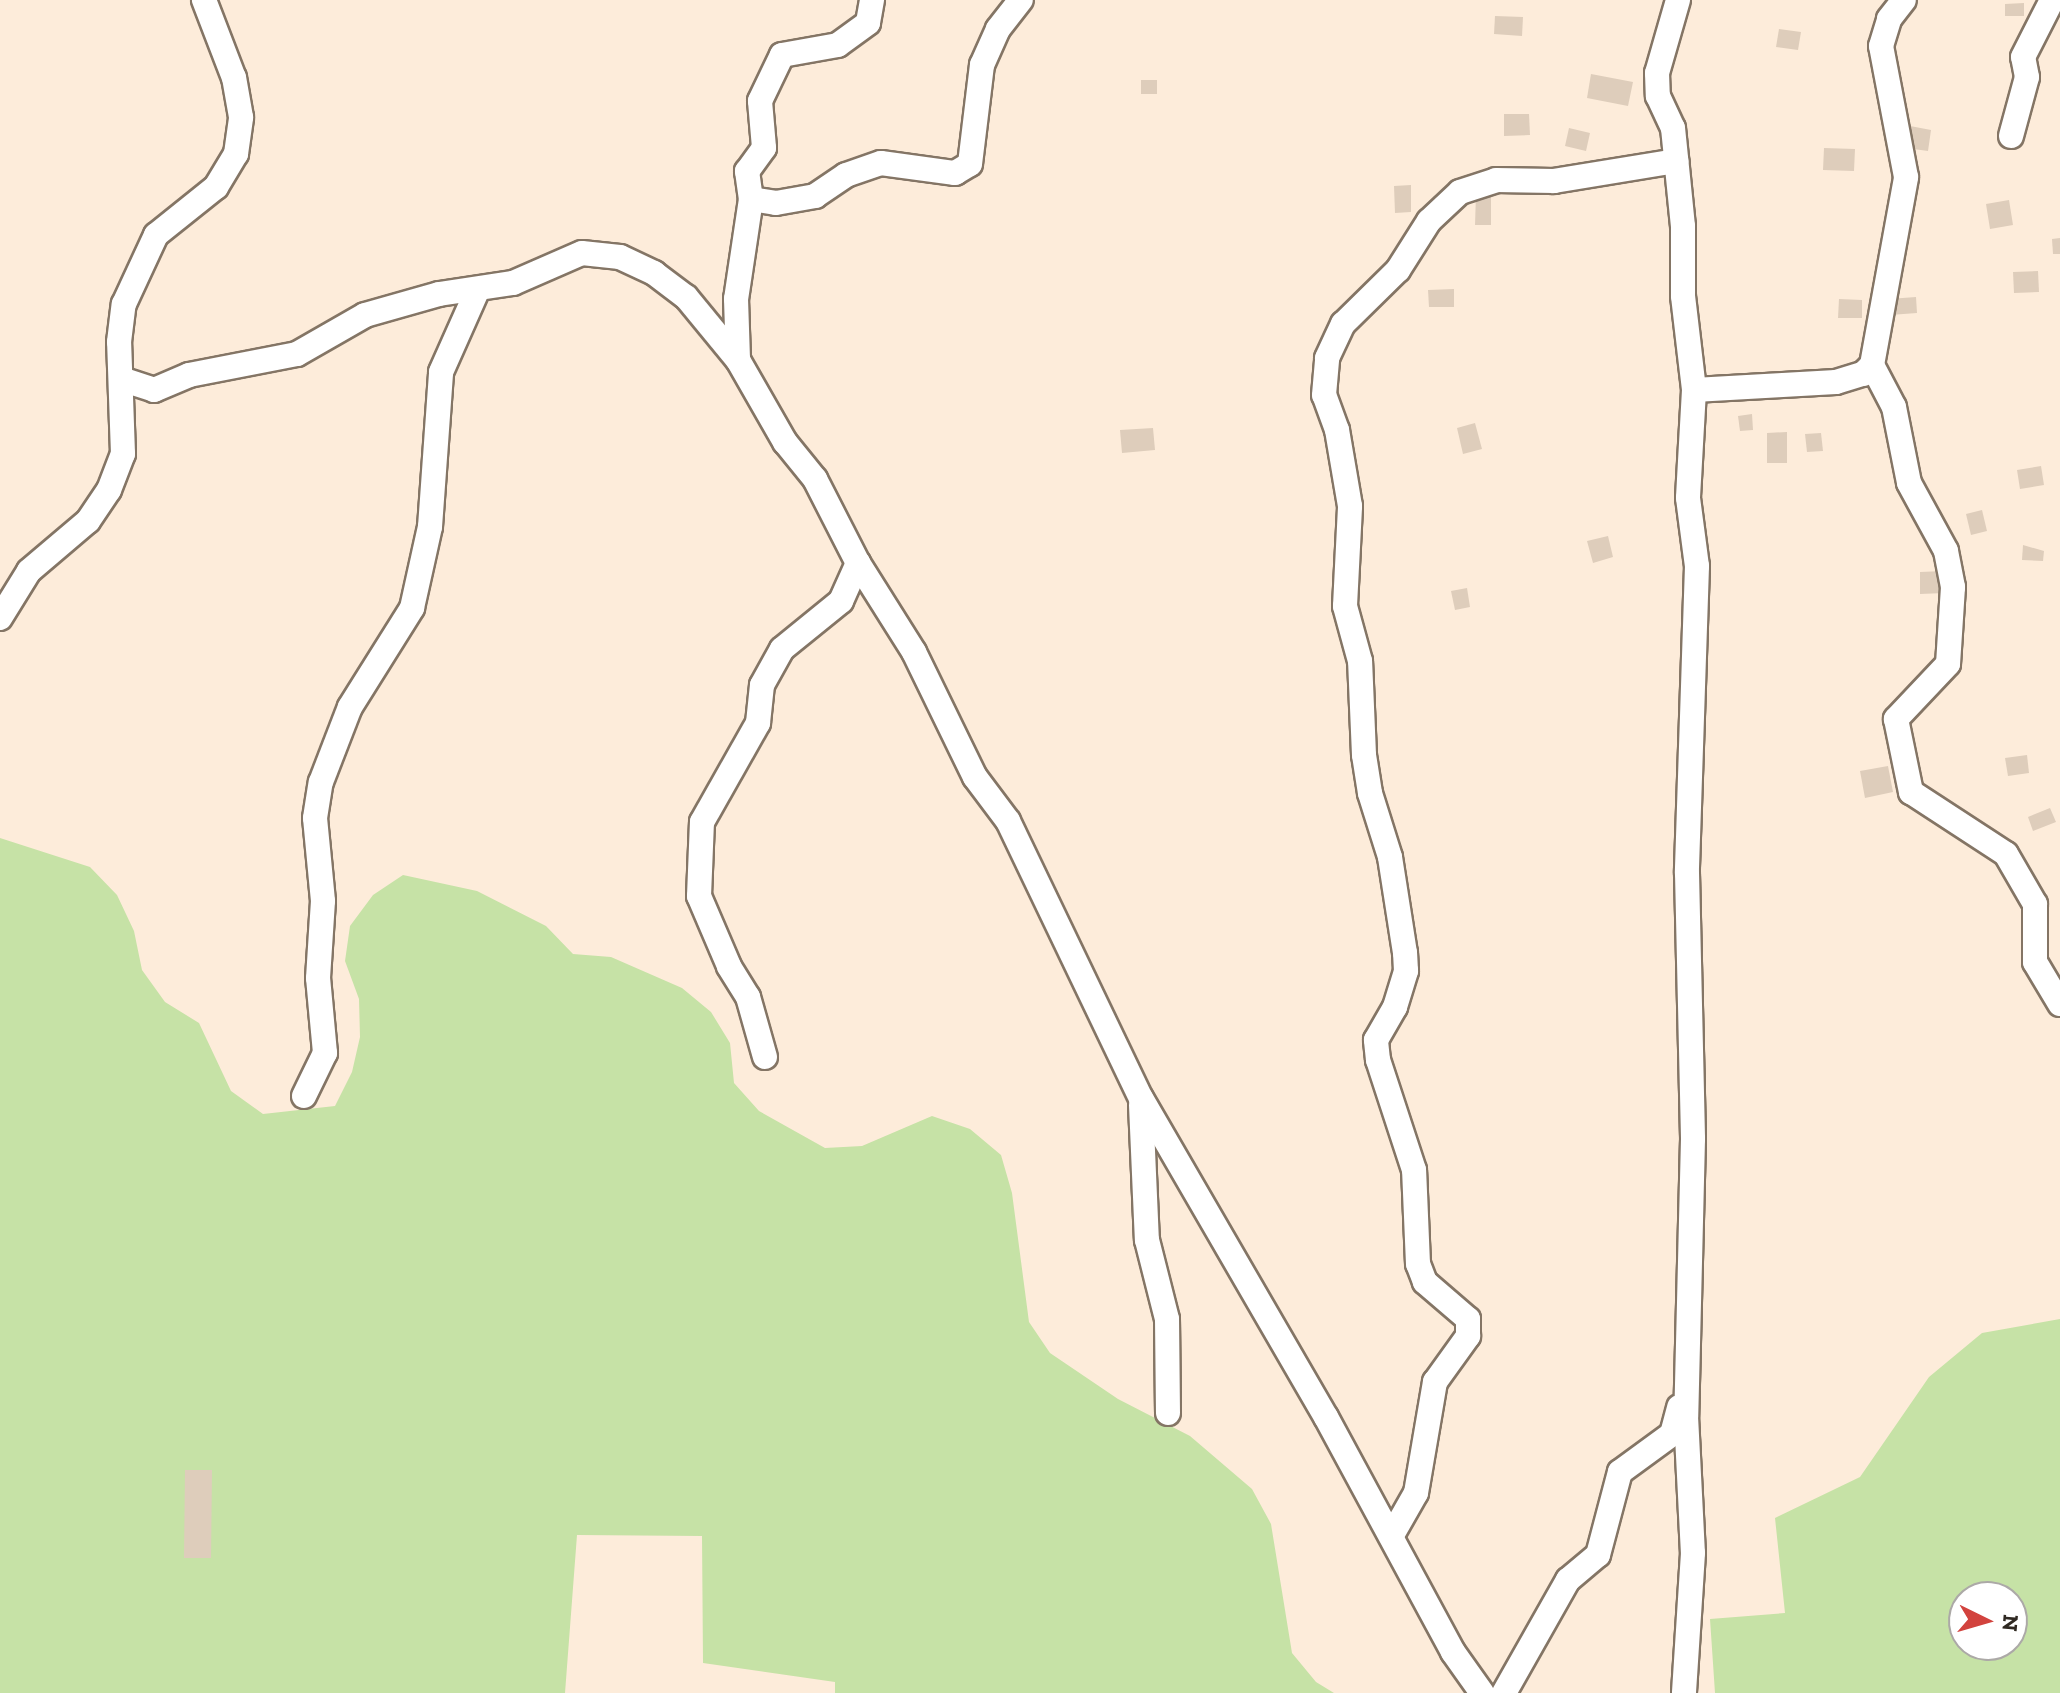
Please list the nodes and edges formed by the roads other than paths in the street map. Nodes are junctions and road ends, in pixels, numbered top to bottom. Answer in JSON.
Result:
{"nodes":[{"id":1,"x":204,"y":0,"type":"edge"},
{"id":2,"x":872,"y":0,"type":"edge"},
{"id":3,"x":1021,"y":0,"type":"edge"},
{"id":4,"x":1678,"y":0,"type":"edge"},
{"id":5,"x":1904,"y":0,"type":"edge"},
{"id":6,"x":2052,"y":0,"type":"edge"},
{"id":7,"x":2011,"y":136,"type":"dead end"},
{"id":8,"x":1676,"y":161,"type":"junction"},
{"id":9,"x":751,"y":199,"type":"junction"},
{"id":10,"x":477,"y":291,"type":"junction"},
{"id":11,"x":738,"y":360,"type":"junction"},
{"id":12,"x":1872,"y":365,"type":"junction"},
{"id":13,"x":124,"y":380,"type":"junction"},
{"id":14,"x":1694,"y":390,"type":"junction"},
{"id":15,"x":858,"y":563,"type":"junction"},
{"id":16,"x":0,"y":618,"type":"edge"},
{"id":17,"x":2060,"y":1004,"type":"edge"},
{"id":18,"x":765,"y":1057,"type":"dead end"},
{"id":19,"x":304,"y":1096,"type":"dead end"},
{"id":20,"x":1141,"y":1098,"type":"junction"},
{"id":21,"x":1687,"y":1396,"type":"junction"},
{"id":22,"x":1168,"y":1413,"type":"dead end"},
{"id":23,"x":1392,"y":1535,"type":"junction"},
{"id":24,"x":1482,"y":1693,"type":"edge"},
{"id":25,"x":1504,"y":1693,"type":"edge"},
{"id":26,"x":1684,"y":1693,"type":"edge"}],
"edges":[{"from":1,"to":13,"type":"street"},
{"from":2,"to":9,"type":"street"},
{"from":3,"to":9,"type":"street"},
{"from":4,"to":8,"type":"street"},
{"from":5,"to":12,"type":"street"},
{"from":6,"to":7,"type":"street"},
{"from":8,"to":14,"type":"street"},
{"from":8,"to":23,"type":"street"},
{"from":9,"to":11,"type":"street"},
{"from":10,"to":11,"type":"street"},
{"from":10,"to":13,"type":"street"},
{"from":10,"to":19,"type":"street"},
{"from":11,"to":15,"type":"street"},
{"from":12,"to":14,"type":"street"},
{"from":12,"to":17,"type":"street"},
{"from":13,"to":16,"type":"street"},
{"from":14,"to":21,"type":"street"},
{"from":15,"to":18,"type":"street"},
{"from":15,"to":20,"type":"street"},
{"from":20,"to":22,"type":"street"},
{"from":20,"to":23,"type":"street"},
{"from":21,"to":25,"type":"street"},
{"from":21,"to":26,"type":"street"},
{"from":23,"to":24,"type":"street"}]}
